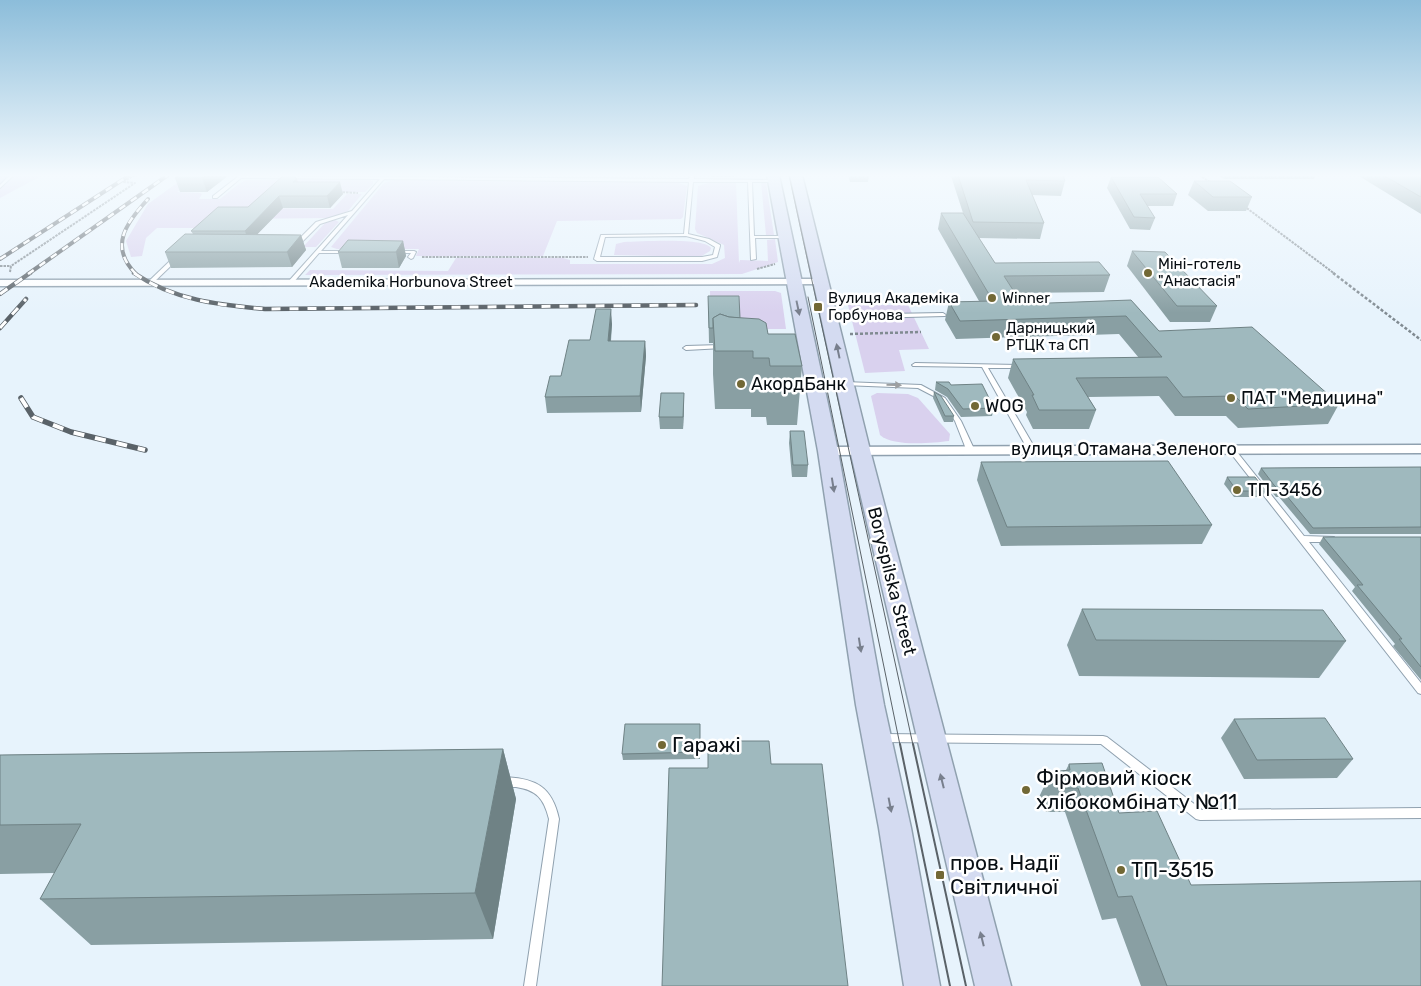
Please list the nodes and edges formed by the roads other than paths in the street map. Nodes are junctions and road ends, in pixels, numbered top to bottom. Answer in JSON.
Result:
{"nodes":[{"id":1,"x":324,"y":221,"type":"edge"},
{"id":2,"x":344,"y":221,"type":"edge"},
{"id":3,"x":687,"y":221,"type":"edge"},
{"id":4,"x":751,"y":221,"type":"edge"},
{"id":5,"x":782,"y":221,"type":"edge"},
{"id":6,"x":807,"y":221,"type":"edge"},
{"id":7,"x":686,"y":235,"type":"junction"},
{"id":8,"x":752,"y":237,"type":"junction"},
{"id":9,"x":785,"y":237,"type":"junction"},
{"id":10,"x":285,"y":246,"type":"edge"},
{"id":11,"x":183,"y":252,"type":"edge"},
{"id":12,"x":317,"y":252,"type":"junction"},
{"id":13,"x":356,"y":252,"type":"edge"},
{"id":14,"x":394,"y":252,"type":"edge"},
{"id":15,"x":411,"y":257,"type":"road end"},
{"id":16,"x":754,"y":259,"type":"dead end"},
{"id":17,"x":787,"y":272,"type":"junction"},
{"id":18,"x":821,"y":282,"type":"junction"},
{"id":19,"x":0,"y":283,"type":"edge"},
{"id":20,"x":150,"y":283,"type":"junction"},
{"id":21,"x":290,"y":283,"type":"junction"},
{"id":22,"x":943,"y":315,"type":"dead end"},
{"id":23,"x":830,"y":317,"type":"junction"},
{"id":24,"x":733,"y":347,"type":"edge"},
{"id":25,"x":686,"y":348,"type":"dead end"},
{"id":26,"x":915,"y":365,"type":"dead end"},
{"id":27,"x":984,"y":366,"type":"junction"},
{"id":28,"x":1022,"y":366,"type":"edge"},
{"id":29,"x":845,"y":384,"type":"junction"},
{"id":30,"x":970,"y":449,"type":"junction"},
{"id":31,"x":1231,"y":449,"type":"junction"},
{"id":32,"x":1421,"y":449,"type":"edge"},
{"id":33,"x":860,"y":450,"type":"junction"},
{"id":34,"x":1032,"y":450,"type":"junction"},
{"id":35,"x":828,"y":451,"type":"junction"},
{"id":36,"x":1302,"y":539,"type":"junction"},
{"id":37,"x":1342,"y":539,"type":"edge"},
{"id":38,"x":1421,"y":690,"type":"edge"},
{"id":39,"x":877,"y":738,"type":"junction"},
{"id":40,"x":931,"y":738,"type":"junction"},
{"id":41,"x":496,"y":782,"type":"edge"},
{"id":42,"x":1421,"y":813,"type":"edge"},
{"id":43,"x":530,"y":986,"type":"edge"},
{"id":44,"x":922,"y":986,"type":"edge"},
{"id":45,"x":993,"y":986,"type":"edge"}],
"edges":[{"from":1,"to":10,"type":"lane"},
{"from":2,"to":12,"type":"lane"},
{"from":3,"to":7,"type":"lane"},
{"from":4,"to":8,"type":"lane"},
{"from":5,"to":9,"type":"main road","name":"Boryspilska Street"},
{"from":6,"to":18,"type":"main road","name":"Boryspilska Street"},
{"from":7,"to":7,"type":"lane"},
{"from":8,"to":9,"type":"lane"},
{"from":8,"to":16,"type":"lane"},
{"from":9,"to":17,"type":"main road","name":"Boryspilska Street"},
{"from":11,"to":20,"type":"lane"},
{"from":12,"to":13,"type":"lane"},
{"from":12,"to":21,"type":"lane"},
{"from":14,"to":15,"type":"lane"},
{"from":17,"to":18,"type":"street","name":"Akademika Horbunova Street"},
{"from":17,"to":21,"type":"street","name":"Akademika Horbunova Street"},
{"from":17,"to":35,"type":"main road","name":"Boryspilska Street","one_way":true},
{"from":18,"to":23,"type":"main road","name":"Boryspilska Street"},
{"from":19,"to":20,"type":"street","name":"Akademika Horbunova Street"},
{"from":20,"to":21,"type":"street","name":"Akademika Horbunova Street"},
{"from":22,"to":23,"type":"lane"},
{"from":29,"to":23,"type":"main road","name":"Boryspilska Street","one_way":true},
{"from":24,"to":25,"type":"lane"},
{"from":26,"to":27,"type":"lane"},
{"from":27,"to":28,"type":"lane"},
{"from":27,"to":34,"type":"lane"},
{"from":29,"to":30,"type":"lane","one_way":true},
{"from":29,"to":33,"type":"main road","name":"Boryspilska Street"},
{"from":30,"to":33,"type":"street","name":"вулиця Отамана Зеленого"},
{"from":30,"to":34,"type":"street","name":"вулиця Отамана Зеленого"},
{"from":31,"to":32,"type":"street","name":"вулиця Отамана Зеленого"},
{"from":31,"to":34,"type":"street","name":"вулиця Отамана Зеленого"},
{"from":31,"to":36,"type":"lane"},
{"from":33,"to":35,"type":"street","name":"вулиця Отамана Зеленого"},
{"from":33,"to":40,"type":"main road","name":"Boryspilska Street"},
{"from":35,"to":39,"type":"main road","name":"Boryspilska Street","one_way":true},
{"from":36,"to":37,"type":"lane"},
{"from":36,"to":38,"type":"lane"},
{"from":39,"to":40,"type":"lane"},
{"from":39,"to":44,"type":"main road","name":"Boryspilska Street","one_way":true},
{"from":40,"to":42,"type":"lane"},
{"from":45,"to":40,"type":"main road","name":"Boryspilska Street","one_way":true},
{"from":41,"to":43,"type":"lane"}]}
